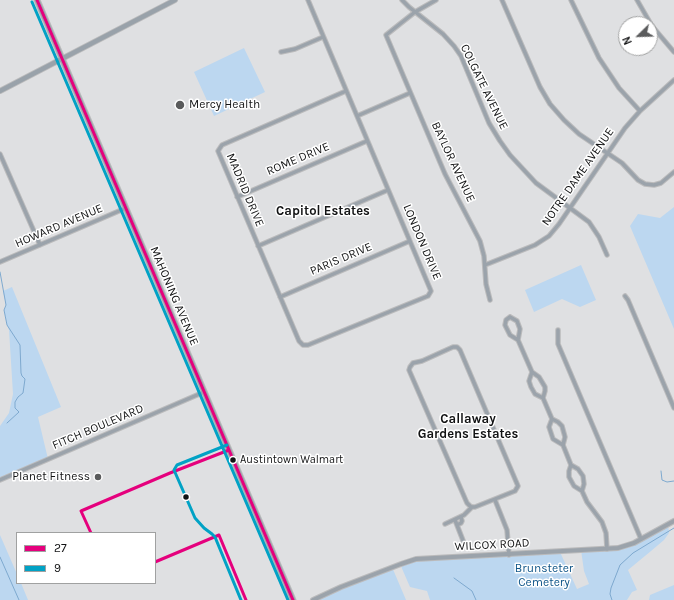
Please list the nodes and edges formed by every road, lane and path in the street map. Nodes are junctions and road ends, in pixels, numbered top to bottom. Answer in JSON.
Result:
{"nodes":[{"id":1,"x":37,"y":0,"type":"edge"},
{"id":2,"x":175,"y":0,"type":"edge"},
{"id":3,"x":308,"y":0,"type":"edge"},
{"id":4,"x":402,"y":0,"type":"edge"},
{"id":5,"x":436,"y":0,"type":"edge"},
{"id":6,"x":502,"y":0,"type":"edge"},
{"id":7,"x":571,"y":0,"type":"edge"},
{"id":8,"x":637,"y":0,"type":"edge"},
{"id":9,"x":415,"y":12,"type":"junction"},
{"id":10,"x":324,"y":38,"type":"junction"},
{"id":11,"x":281,"y":52,"type":"dead end"},
{"id":12,"x":674,"y":52,"type":"edge"},
{"id":13,"x":62,"y":59,"type":"junction"},
{"id":14,"x":674,"y":80,"type":"edge"},
{"id":15,"x":0,"y":91,"type":"edge"},
{"id":16,"x":346,"y":92,"type":"junction"},
{"id":17,"x":410,"y":93,"type":"junction"},
{"id":18,"x":640,"y":111,"type":"junction"},
{"id":19,"x":357,"y":116,"type":"junction"},
{"id":20,"x":367,"y":141,"type":"junction"},
{"id":21,"x":607,"y":153,"type":"junction"},
{"id":22,"x":0,"y":154,"type":"edge"},
{"id":23,"x":674,"y":172,"type":"edge"},
{"id":24,"x":388,"y":190,"type":"junction"},
{"id":25,"x":237,"y":196,"type":"junction"},
{"id":26,"x":126,"y":208,"type":"junction"},
{"id":27,"x":570,"y":208,"type":"junction"},
{"id":28,"x":410,"y":241,"type":"junction"},
{"id":29,"x":40,"y":245,"type":"junction"},
{"id":30,"x":258,"y":246,"type":"junction"},
{"id":31,"x":607,"y":255,"type":"dead end"},
{"id":32,"x":0,"y":262,"type":"edge"},
{"id":33,"x":485,"y":265,"type":"junction"},
{"id":34,"x":280,"y":296,"type":"junction"},
{"id":35,"x":625,"y":296,"type":"dead end"},
{"id":36,"x":490,"y":300,"type":"dead end"},
{"id":37,"x":558,"y":330,"type":"dead end"},
{"id":38,"x":518,"y":340,"type":"junction"},
{"id":39,"x":302,"y":344,"type":"joint"},
{"id":40,"x":532,"y":372,"type":"junction"},
{"id":41,"x":204,"y":392,"type":"junction"},
{"id":42,"x":543,"y":398,"type":"junction"},
{"id":43,"x":674,"y":408,"type":"edge"},
{"id":44,"x":552,"y":419,"type":"junction"},
{"id":45,"x":563,"y":445,"type":"junction"},
{"id":46,"x":571,"y":465,"type":"junction"},
{"id":47,"x":0,"y":480,"type":"edge"},
{"id":48,"x":582,"y":491,"type":"junction"},
{"id":49,"x":495,"y":500,"type":"junction"},
{"id":50,"x":472,"y":507,"type":"junction"},
{"id":51,"x":461,"y":517,"type":"junction"},
{"id":52,"x":455,"y":520,"type":"junction"},
{"id":53,"x":674,"y":521,"type":"edge"},
{"id":54,"x":445,"y":524,"type":"dead end"},
{"id":55,"x":458,"y":525,"type":"junction"},
{"id":56,"x":641,"y":539,"type":"junction"},
{"id":57,"x":464,"y":543,"type":"dead end"},
{"id":58,"x":608,"y":549,"type":"junction"},
{"id":59,"x":509,"y":555,"type":"junction"},
{"id":60,"x":293,"y":600,"type":"edge"},
{"id":61,"x":313,"y":600,"type":"edge"}],
"edges":[{"from":1,"to":13,"type":"main road","name":"MAHONING AVENUE"},
{"from":2,"to":13,"type":"main road"},
{"from":3,"to":10,"type":"street","name":"LONDON DRIVE"},
{"from":4,"to":9,"type":"street","name":"COLGATE AVENUE"},
{"from":5,"to":9,"type":"street"},
{"from":6,"to":21,"type":"street"},
{"from":7,"to":18,"type":"street"},
{"from":8,"to":12,"type":"street"},
{"from":9,"to":17,"type":"street","name":"BAYLOR AVENUE"},
{"from":9,"to":27,"type":"street","name":"COLGATE AVENUE"},
{"from":10,"to":11,"type":"street"},
{"from":10,"to":16,"type":"street","name":"LONDON DRIVE"},
{"from":13,"to":15,"type":"main road"},
{"from":13,"to":26,"type":"main road","name":"MAHONING AVENUE"},
{"from":14,"to":18,"type":"street","name":"NOTRE DAME AVENUE"},
{"from":16,"to":19,"type":"street","name":"LONDON DRIVE"},
{"from":16,"to":25,"type":"street","name":"MADRID DRIVE"},
{"from":17,"to":19,"type":"street"},
{"from":17,"to":33,"type":"street","name":"BAYLOR AVENUE"},
{"from":18,"to":21,"type":"street","name":"NOTRE DAME AVENUE"},
{"from":19,"to":20,"type":"street","name":"LONDON DRIVE"},
{"from":20,"to":24,"type":"street","name":"LONDON DRIVE"},
{"from":20,"to":25,"type":"street","name":"ROME DRIVE"},
{"from":21,"to":23,"type":"street"},
{"from":21,"to":27,"type":"street","name":"NOTRE DAME AVENUE"},
{"from":22,"to":29,"type":"street"},
{"from":24,"to":28,"type":"street","name":"LONDON DRIVE"},
{"from":24,"to":30,"type":"street"},
{"from":25,"to":30,"type":"street","name":"MADRID DRIVE"},
{"from":26,"to":29,"type":"street","name":"HOWARD AVENUE"},
{"from":26,"to":41,"type":"main road","name":"MAHONING AVENUE"},
{"from":27,"to":31,"type":"street","name":"COLGATE AVENUE"},
{"from":27,"to":33,"type":"street","name":"NOTRE DAME AVENUE"},
{"from":28,"to":34,"type":"street","name":"PARIS DRIVE"},
{"from":28,"to":39,"type":"street","name":"LONDON DRIVE"},
{"from":29,"to":32,"type":"street","name":"HOWARD AVENUE"},
{"from":30,"to":34,"type":"street","name":"MADRID DRIVE"},
{"from":33,"to":36,"type":"street","name":"BAYLOR AVENUE"},
{"from":34,"to":39,"type":"street","name":"MADRID DRIVE"},
{"from":35,"to":43,"type":"street"},
{"from":37,"to":56,"type":"street"},
{"from":38,"to":38,"type":"street"},
{"from":38,"to":40,"type":"street"},
{"from":40,"to":42,"type":"street"},
{"from":40,"to":42,"type":"street"},
{"from":41,"to":47,"type":"street","name":"FITCH BOULEVARD"},
{"from":41,"to":60,"type":"main road","name":"MAHONING AVENUE"},
{"from":42,"to":44,"type":"street"},
{"from":44,"to":45,"type":"street"},
{"from":44,"to":45,"type":"street"},
{"from":45,"to":46,"type":"street"},
{"from":46,"to":48,"type":"street"},
{"from":46,"to":48,"type":"street"},
{"from":48,"to":58,"type":"street"},
{"from":49,"to":50,"type":"street"},
{"from":49,"to":50,"type":"street"},
{"from":49,"to":59,"type":"street"},
{"from":50,"to":51,"type":"street"},
{"from":51,"to":52,"type":"street"},
{"from":51,"to":55,"type":"street"},
{"from":52,"to":54,"type":"street"},
{"from":52,"to":55,"type":"street"},
{"from":53,"to":56,"type":"street","name":"WILCOX ROAD"},
{"from":55,"to":57,"type":"street"},
{"from":56,"to":58,"type":"street","name":"WILCOX ROAD"},
{"from":58,"to":59,"type":"street","name":"WILCOX ROAD"},
{"from":59,"to":61,"type":"street","name":"WILCOX ROAD"}]}
